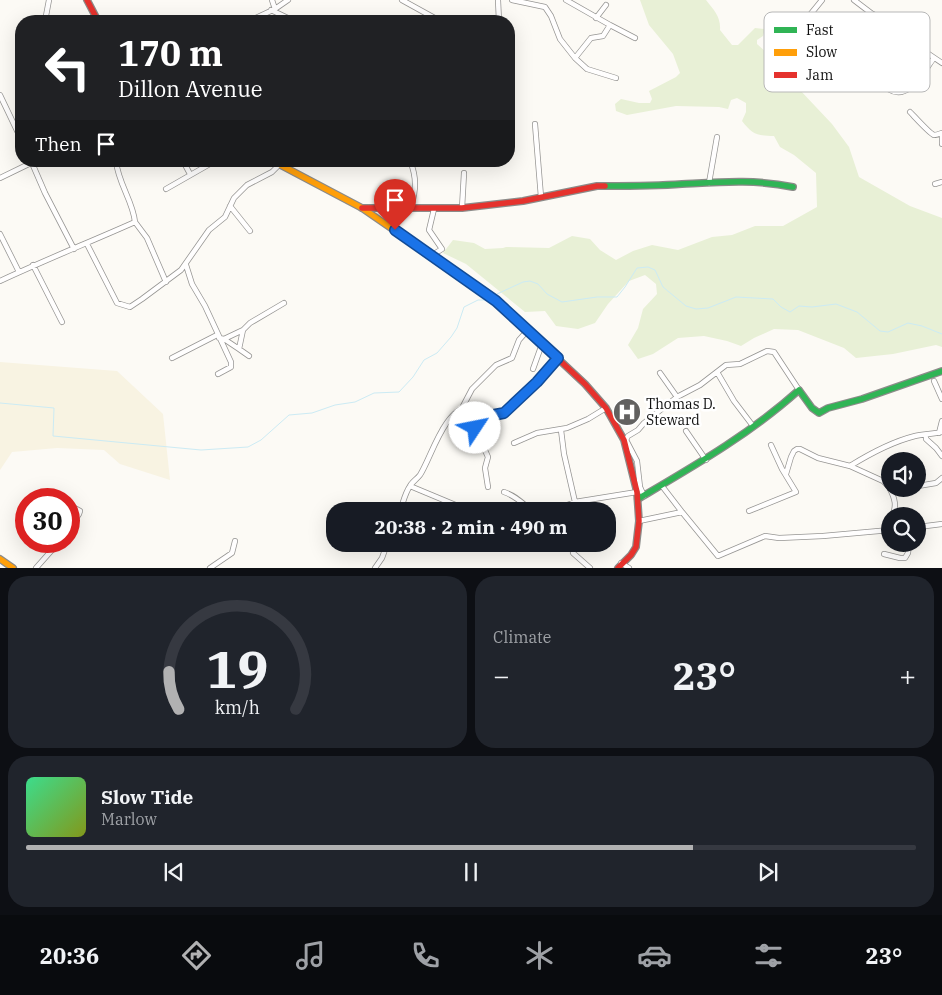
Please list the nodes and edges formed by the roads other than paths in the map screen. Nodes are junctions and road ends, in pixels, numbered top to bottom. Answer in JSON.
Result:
{"nodes":[{"id":1,"x":49,"y":0,"type":"edge"},
{"id":2,"x":87,"y":0,"type":"edge"},
{"id":3,"x":272,"y":0,"type":"edge"},
{"id":4,"x":288,"y":0,"type":"edge"},
{"id":5,"x":404,"y":0,"type":"edge"},
{"id":6,"x":498,"y":0,"type":"edge"},
{"id":7,"x":512,"y":0,"type":"edge"},
{"id":8,"x":566,"y":0,"type":"edge"},
{"id":9,"x":822,"y":0,"type":"edge"},
{"id":10,"x":854,"y":0,"type":"edge"},
{"id":11,"x":606,"y":5,"type":"dead end"},
{"id":12,"x":273,"y":9,"type":"junction"},
{"id":13,"x":812,"y":12,"type":"edge"},
{"id":14,"x":870,"y":12,"type":"edge"},
{"id":15,"x":46,"y":15,"type":"edge"},
{"id":16,"x":95,"y":15,"type":"edge"},
{"id":17,"x":263,"y":15,"type":"edge"},
{"id":18,"x":284,"y":15,"type":"edge"},
{"id":19,"x":430,"y":15,"type":"edge"},
{"id":20,"x":499,"y":15,"type":"edge"},
{"id":21,"x":596,"y":18,"type":"junction"},
{"id":22,"x":610,"y":25,"type":"junction"},
{"id":23,"x":635,"y":38,"type":"dead end"},
{"id":24,"x":930,"y":55,"type":"edge"},
{"id":25,"x":575,"y":58,"type":"junction"},
{"id":26,"x":934,"y":58,"type":"junction"},
{"id":27,"x":942,"y":63,"type":"edge"},
{"id":28,"x":930,"y":64,"type":"edge"},
{"id":29,"x":616,"y":78,"type":"dead end"},
{"id":30,"x":0,"y":95,"type":"edge"},
{"id":31,"x":910,"y":112,"type":"dead end"},
{"id":32,"x":535,"y":124,"type":"dead end"},
{"id":33,"x":15,"y":126,"type":"edge"},
{"id":34,"x":942,"y":133,"type":"edge"},
{"id":35,"x":717,"y":137,"type":"dead end"},
{"id":36,"x":942,"y":144,"type":"edge"},
{"id":37,"x":23,"y":167,"type":"edge"},
{"id":38,"x":35,"y":167,"type":"edge"},
{"id":39,"x":117,"y":167,"type":"edge"},
{"id":40,"x":186,"y":167,"type":"edge"},
{"id":41,"x":203,"y":167,"type":"edge"},
{"id":42,"x":278,"y":167,"type":"edge"},
{"id":43,"x":285,"y":167,"type":"edge"},
{"id":44,"x":412,"y":167,"type":"edge"},
{"id":45,"x":464,"y":173,"type":"dead end"},
{"id":46,"x":190,"y":174,"type":"junction"},
{"id":47,"x":0,"y":178,"type":"edge"},
{"id":48,"x":942,"y":182,"type":"edge"},
{"id":49,"x":709,"y":183,"type":"junction"},
{"id":50,"x":935,"y":184,"type":"dead end"},
{"id":51,"x":793,"y":188,"type":"dead end"},
{"id":52,"x":166,"y":189,"type":"dead end"},
{"id":53,"x":541,"y":197,"type":"junction"},
{"id":54,"x":230,"y":206,"type":"junction"},
{"id":55,"x":411,"y":207,"type":"junction"},
{"id":56,"x":362,"y":208,"type":"junction"},
{"id":57,"x":462,"y":208,"type":"junction"},
{"id":58,"x":434,"y":209,"type":"junction"},
{"id":59,"x":135,"y":222,"type":"junction"},
{"id":60,"x":250,"y":231,"type":"dead end"},
{"id":61,"x":0,"y":234,"type":"edge"},
{"id":62,"x":87,"y":244,"type":"junction"},
{"id":63,"x":74,"y":249,"type":"junction"},
{"id":64,"x":431,"y":256,"type":"junction"},
{"id":65,"x":33,"y":265,"type":"junction"},
{"id":66,"x":186,"y":265,"type":"junction"},
{"id":67,"x":19,"y":272,"type":"junction"},
{"id":68,"x":0,"y":281,"type":"edge"},
{"id":69,"x":166,"y":282,"type":"junction"},
{"id":70,"x":284,"y":303,"type":"dead end"},
{"id":71,"x":62,"y":322,"type":"dead end"},
{"id":72,"x":243,"y":330,"type":"junction"},
{"id":73,"x":527,"y":331,"type":"junction"},
{"id":74,"x":220,"y":337,"type":"junction"},
{"id":75,"x":542,"y":344,"type":"junction"},
{"id":76,"x":239,"y":349,"type":"junction"},
{"id":77,"x":249,"y":356,"type":"dead end"},
{"id":78,"x":172,"y":358,"type":"dead end"},
{"id":79,"x":558,"y":358,"type":"junction"},
{"id":80,"x":533,"y":369,"type":"dead end"},
{"id":81,"x":942,"y":371,"type":"edge"},
{"id":82,"x":717,"y":372,"type":"junction"},
{"id":83,"x":660,"y":373,"type":"dead end"},
{"id":84,"x":218,"y":374,"type":"dead end"},
{"id":85,"x":934,"y":381,"type":"dead end"},
{"id":86,"x":799,"y":390,"type":"junction"},
{"id":87,"x":677,"y":397,"type":"junction"},
{"id":88,"x":942,"y":400,"type":"edge"},
{"id":89,"x":462,"y":408,"type":"junction"},
{"id":90,"x":606,"y":408,"type":"junction"},
{"id":91,"x":488,"y":416,"type":"junction"},
{"id":92,"x":942,"y":421,"type":"edge"},
{"id":93,"x":754,"y":426,"type":"junction"},
{"id":94,"x":561,"y":430,"type":"junction"},
{"id":95,"x":686,"y":431,"type":"dead end"},
{"id":96,"x":941,"y":432,"type":"edge"},
{"id":97,"x":926,"y":436,"type":"junction"},
{"id":98,"x":514,"y":443,"type":"dead end"},
{"id":99,"x":771,"y":444,"type":"dead end"},
{"id":100,"x":942,"y":456,"type":"edge"},
{"id":101,"x":706,"y":460,"type":"junction"},
{"id":102,"x":850,"y":466,"type":"junction"},
{"id":103,"x":786,"y":474,"type":"junction"},
{"id":104,"x":942,"y":478,"type":"edge"},
{"id":105,"x":881,"y":480,"type":"edge"},
{"id":106,"x":926,"y":485,"type":"edge"},
{"id":107,"x":410,"y":486,"type":"junction"},
{"id":108,"x":662,"y":486,"type":"junction"},
{"id":109,"x":488,"y":487,"type":"dead end"},
{"id":110,"x":504,"y":492,"type":"dead end"},
{"id":111,"x":639,"y":496,"type":"junction"},
{"id":112,"x":404,"y":502,"type":"edge"},
{"id":113,"x":448,"y":502,"type":"edge"},
{"id":114,"x":523,"y":502,"type":"edge"},
{"id":115,"x":575,"y":502,"type":"joint"},
{"id":116,"x":749,"y":511,"type":"dead end"},
{"id":117,"x":682,"y":512,"type":"junction"},
{"id":118,"x":639,"y":521,"type":"junction"},
{"id":119,"x":942,"y":524,"type":"edge"},
{"id":120,"x":926,"y":527,"type":"edge"},
{"id":121,"x":881,"y":531,"type":"edge"},
{"id":122,"x":235,"y":541,"type":"dead end"},
{"id":123,"x":384,"y":552,"type":"edge"},
{"id":124,"x":908,"y":552,"type":"edge"},
{"id":125,"x":49,"y":553,"type":"edge"},
{"id":126,"x":573,"y":553,"type":"dead end"},
{"id":127,"x":884,"y":554,"type":"dead end"},
{"id":128,"x":0,"y":559,"type":"edge"},
{"id":129,"x":620,"y":565,"type":"edge"},
{"id":130,"x":13,"y":568,"type":"edge"},
{"id":131,"x":36,"y":568,"type":"edge"},
{"id":132,"x":210,"y":568,"type":"edge"},
{"id":133,"x":375,"y":568,"type":"edge"},
{"id":134,"x":590,"y":568,"type":"edge"},
{"id":135,"x":628,"y":568,"type":"edge"}],
"edges":[{"from":1,"to":15,"type":"street"},
{"from":2,"to":16,"type":"street"},
{"from":3,"to":12,"type":"street"},
{"from":4,"to":12,"type":"street"},
{"from":5,"to":19,"type":"street"},
{"from":6,"to":20,"type":"street"},
{"from":7,"to":25,"type":"street"},
{"from":8,"to":21,"type":"street"},
{"from":9,"to":13,"type":"street"},
{"from":10,"to":14,"type":"street"},
{"from":11,"to":21,"type":"street"},
{"from":12,"to":17,"type":"street"},
{"from":12,"to":18,"type":"street"},
{"from":21,"to":22,"type":"street"},
{"from":22,"to":23,"type":"street"},
{"from":22,"to":25,"type":"street"},
{"from":24,"to":26,"type":"street"},
{"from":25,"to":29,"type":"street"},
{"from":26,"to":27,"type":"street"},
{"from":26,"to":28,"type":"street"},
{"from":30,"to":33,"type":"street"},
{"from":31,"to":34,"type":"street"},
{"from":32,"to":53,"type":"street"},
{"from":34,"to":36,"type":"street"},
{"from":35,"to":49,"type":"street"},
{"from":37,"to":47,"type":"street"},
{"from":38,"to":63,"type":"street"},
{"from":39,"to":59,"type":"street"},
{"from":40,"to":46,"type":"street"},
{"from":41,"to":46,"type":"street"},
{"from":42,"to":54,"type":"street"},
{"from":43,"to":56,"type":"street"},
{"from":44,"to":55,"type":"street"},
{"from":45,"to":57,"type":"street"},
{"from":46,"to":52,"type":"street"},
{"from":48,"to":50,"type":"street"},
{"from":49,"to":51,"type":"street"},
{"from":49,"to":53,"type":"street"},
{"from":53,"to":57,"type":"street"},
{"from":54,"to":60,"type":"street"},
{"from":54,"to":66,"type":"street"},
{"from":55,"to":56,"type":"street"},
{"from":55,"to":58,"type":"street"},
{"from":56,"to":64,"type":"street"},
{"from":57,"to":58,"type":"street"},
{"from":58,"to":64,"type":"street"},
{"from":59,"to":62,"type":"street"},
{"from":59,"to":69,"type":"street"},
{"from":61,"to":67,"type":"street"},
{"from":62,"to":63,"type":"street"},
{"from":62,"to":69,"type":"street"},
{"from":63,"to":65,"type":"street"},
{"from":64,"to":73,"type":"street"},
{"from":65,"to":67,"type":"street"},
{"from":65,"to":71,"type":"street"},
{"from":66,"to":69,"type":"street"},
{"from":66,"to":74,"type":"street"},
{"from":67,"to":68,"type":"street"},
{"from":70,"to":72,"type":"street"},
{"from":72,"to":74,"type":"street"},
{"from":72,"to":76,"type":"street"},
{"from":73,"to":75,"type":"street"},
{"from":73,"to":89,"type":"street"},
{"from":74,"to":76,"type":"street"},
{"from":74,"to":78,"type":"street"},
{"from":74,"to":84,"type":"street"},
{"from":75,"to":79,"type":"street"},
{"from":75,"to":80,"type":"street"},
{"from":76,"to":77,"type":"street"},
{"from":79,"to":90,"type":"street"},
{"from":79,"to":91,"type":"street"},
{"from":81,"to":86,"type":"street"},
{"from":82,"to":86,"type":"street"},
{"from":82,"to":87,"type":"street"},
{"from":82,"to":93,"type":"street"},
{"from":83,"to":87,"type":"street"},
{"from":85,"to":88,"type":"street"},
{"from":86,"to":93,"type":"street"},
{"from":87,"to":111,"type":"street"},
{"from":89,"to":91,"type":"street"},
{"from":89,"to":107,"type":"street"},
{"from":90,"to":94,"type":"street"},
{"from":90,"to":111,"type":"street"},
{"from":91,"to":109,"type":"street"},
{"from":92,"to":96,"type":"street"},
{"from":93,"to":101,"type":"street"},
{"from":94,"to":98,"type":"street"},
{"from":94,"to":115,"type":"street"},
{"from":95,"to":101,"type":"street"},
{"from":96,"to":97,"type":"street"},
{"from":97,"to":100,"type":"street"},
{"from":97,"to":102,"type":"street"},
{"from":99,"to":103,"type":"street"},
{"from":101,"to":108,"type":"street"},
{"from":102,"to":103,"type":"street"},
{"from":102,"to":105,"type":"street"},
{"from":103,"to":116,"type":"street"},
{"from":104,"to":106,"type":"street"},
{"from":107,"to":112,"type":"street"},
{"from":107,"to":113,"type":"street"},
{"from":108,"to":111,"type":"street"},
{"from":108,"to":117,"type":"street"},
{"from":110,"to":114,"type":"street"},
{"from":111,"to":115,"type":"street"},
{"from":111,"to":118,"type":"street"},
{"from":117,"to":118,"type":"street"},
{"from":117,"to":121,"type":"street"},
{"from":118,"to":129,"type":"street"},
{"from":119,"to":120,"type":"street"},
{"from":122,"to":132,"type":"street"},
{"from":123,"to":133,"type":"street"},
{"from":124,"to":127,"type":"street"},
{"from":125,"to":131,"type":"street"},
{"from":126,"to":134,"type":"street"},
{"from":128,"to":130,"type":"street"},
{"from":129,"to":135,"type":"street"}]}
